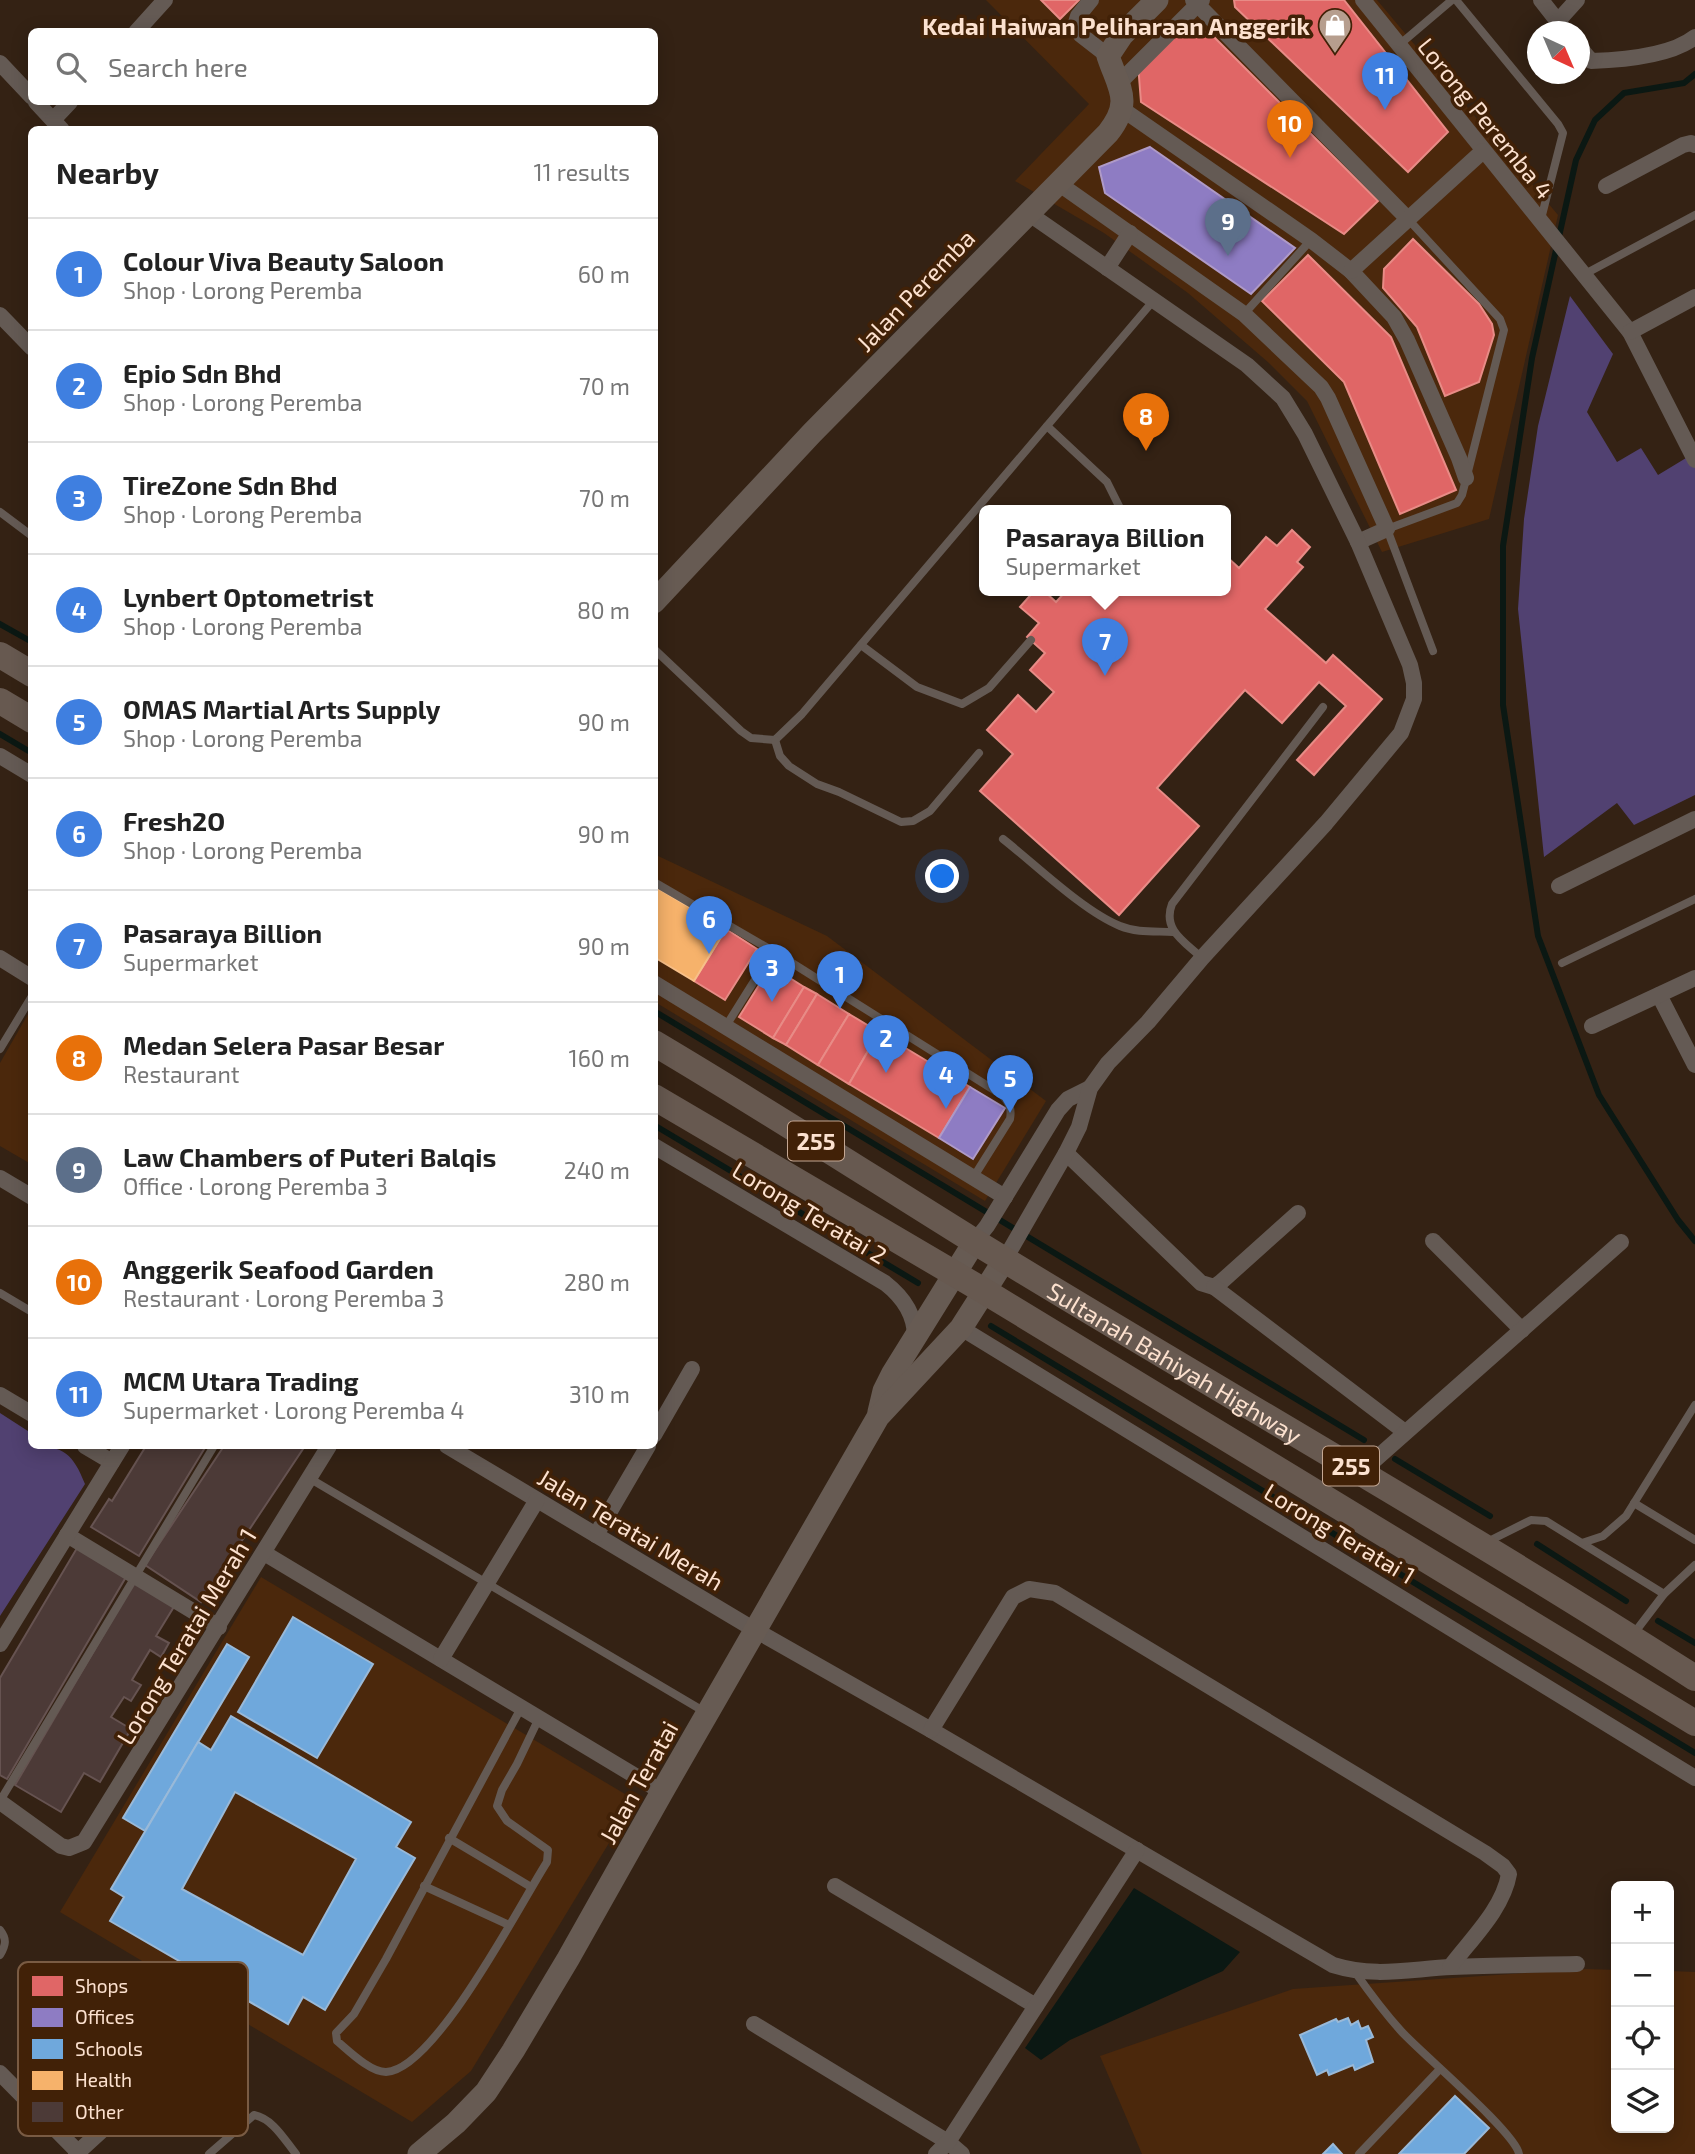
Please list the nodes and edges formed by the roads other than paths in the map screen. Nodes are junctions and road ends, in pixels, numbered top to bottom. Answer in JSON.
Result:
{"nodes":[{"id":1,"x":165,"y":0,"type":"edge"},
{"id":2,"x":1091,"y":0,"type":"edge"},
{"id":3,"x":1157,"y":0,"type":"edge"},
{"id":4,"x":1363,"y":0,"type":"edge"},
{"id":5,"x":1454,"y":0,"type":"edge"},
{"id":6,"x":1541,"y":0,"type":"edge"},
{"id":7,"x":1577,"y":0,"type":"edge"},
{"id":8,"x":1197,"y":1,"type":"edge"},
{"id":9,"x":1558,"y":21,"type":"edge"},
{"id":10,"x":1565,"y":21,"type":"edge"},
{"id":11,"x":139,"y":28,"type":"edge"},
{"id":12,"x":1695,"y":37,"type":"edge"},
{"id":13,"x":1399,"y":45,"type":"junction"},
{"id":14,"x":1108,"y":57,"type":"junction"},
{"id":15,"x":1590,"y":60,"type":"edge"},
{"id":16,"x":0,"y":63,"type":"edge"},
{"id":17,"x":1120,"y":82,"type":"junction"},
{"id":18,"x":28,"y":93,"type":"edge"},
{"id":19,"x":39,"y":105,"type":"edge"},
{"id":20,"x":68,"y":105,"type":"edge"},
{"id":21,"x":1122,"y":109,"type":"junction"},
{"id":22,"x":58,"y":125,"type":"edge"},
{"id":23,"x":1695,"y":145,"type":"edge"},
{"id":24,"x":1483,"y":151,"type":"junction"},
{"id":25,"x":1058,"y":183,"type":"junction"},
{"id":26,"x":1606,"y":186,"type":"dead end"},
{"id":27,"x":1028,"y":213,"type":"junction"},
{"id":28,"x":1695,"y":215,"type":"edge"},
{"id":29,"x":1407,"y":218,"type":"junction"},
{"id":30,"x":1543,"y":227,"type":"junction"},
{"id":31,"x":1130,"y":233,"type":"junction"},
{"id":32,"x":1311,"y":240,"type":"junction"},
{"id":33,"x":1107,"y":268,"type":"junction"},
{"id":34,"x":1351,"y":271,"type":"junction"},
{"id":35,"x":1583,"y":275,"type":"junction"},
{"id":36,"x":1695,"y":297,"type":"edge"},
{"id":37,"x":1154,"y":300,"type":"junction"},
{"id":38,"x":1244,"y":314,"type":"junction"},
{"id":39,"x":0,"y":315,"type":"edge"},
{"id":40,"x":1630,"y":332,"type":"junction"},
{"id":41,"x":28,"y":344,"type":"edge"},
{"id":42,"x":1047,"y":426,"type":"junction"},
{"id":43,"x":1695,"y":460,"type":"edge"},
{"id":44,"x":1466,"y":478,"type":"junction"},
{"id":45,"x":980,"y":505,"type":"edge"},
{"id":46,"x":1118,"y":505,"type":"edge"},
{"id":47,"x":979,"y":506,"type":"edge"},
{"id":48,"x":0,"y":512,"type":"edge"},
{"id":49,"x":1387,"y":529,"type":"junction"},
{"id":50,"x":28,"y":533,"type":"edge"},
{"id":51,"x":1357,"y":542,"type":"junction"},
{"id":52,"x":658,"y":598,"type":"edge"},
{"id":53,"x":1031,"y":640,"type":"dead end"},
{"id":54,"x":861,"y":645,"type":"junction"},
{"id":55,"x":1433,"y":651,"type":"dead end"},
{"id":56,"x":658,"y":653,"type":"edge"},
{"id":57,"x":0,"y":655,"type":"edge"},
{"id":58,"x":28,"y":672,"type":"edge"},
{"id":59,"x":0,"y":701,"type":"edge"},
{"id":60,"x":1323,"y":707,"type":"dead end"},
{"id":61,"x":28,"y":718,"type":"edge"},
{"id":62,"x":775,"y":740,"type":"junction"},
{"id":63,"x":979,"y":753,"type":"dead end"},
{"id":64,"x":0,"y":756,"type":"edge"},
{"id":65,"x":28,"y":773,"type":"edge"},
{"id":66,"x":1695,"y":819,"type":"edge"},
{"id":67,"x":1003,"y":839,"type":"dead end"},
{"id":68,"x":658,"y":884,"type":"edge"},
{"id":69,"x":1559,"y":886,"type":"dead end"},
{"id":70,"x":1695,"y":899,"type":"edge"},
{"id":71,"x":1173,"y":932,"type":"junction"},
{"id":72,"x":773,"y":951,"type":"junction"},
{"id":73,"x":0,"y":958,"type":"edge"},
{"id":74,"x":1202,"y":958,"type":"junction"},
{"id":75,"x":1562,"y":963,"type":"dead end"},
{"id":76,"x":28,"y":976,"type":"edge"},
{"id":77,"x":1695,"y":978,"type":"edge"},
{"id":78,"x":658,"y":985,"type":"edge"},
{"id":79,"x":1659,"y":995,"type":"junction"},
{"id":80,"x":28,"y":1003,"type":"edge"},
{"id":81,"x":1592,"y":1026,"type":"dead end"},
{"id":82,"x":726,"y":1027,"type":"junction"},
{"id":83,"x":658,"y":1046,"type":"edge"},
{"id":84,"x":0,"y":1049,"type":"edge"},
{"id":85,"x":1695,"y":1065,"type":"edge"},
{"id":86,"x":1090,"y":1088,"type":"junction"},
{"id":87,"x":658,"y":1099,"type":"edge"},
{"id":88,"x":658,"y":1148,"type":"edge"},
{"id":89,"x":1066,"y":1153,"type":"junction"},
{"id":90,"x":0,"y":1178,"type":"edge"},
{"id":91,"x":973,"y":1178,"type":"junction"},
{"id":92,"x":28,"y":1195,"type":"edge"},
{"id":93,"x":1003,"y":1201,"type":"junction"},
{"id":94,"x":1298,"y":1213,"type":"dead end"},
{"id":95,"x":981,"y":1234,"type":"junction"},
{"id":96,"x":1433,"y":1241,"type":"dead end"},
{"id":97,"x":1621,"y":1242,"type":"dead end"},
{"id":98,"x":1010,"y":1250,"type":"junction"},
{"id":99,"x":954,"y":1273,"type":"junction"},
{"id":100,"x":1213,"y":1287,"type":"junction"},
{"id":101,"x":984,"y":1291,"type":"junction"},
{"id":102,"x":0,"y":1293,"type":"edge"},
{"id":103,"x":28,"y":1310,"type":"edge"},
{"id":104,"x":961,"y":1328,"type":"junction"},
{"id":105,"x":1522,"y":1330,"type":"junction"},
{"id":106,"x":915,"y":1338,"type":"junction"},
{"id":107,"x":692,"y":1369,"type":"dead end"},
{"id":108,"x":0,"y":1395,"type":"edge"},
{"id":109,"x":1695,"y":1405,"type":"edge"},
{"id":110,"x":28,"y":1411,"type":"edge"},
{"id":111,"x":878,"y":1417,"type":"junction"},
{"id":112,"x":658,"y":1428,"type":"edge"},
{"id":113,"x":1405,"y":1432,"type":"junction"},
{"id":114,"x":90,"y":1449,"type":"edge"},
{"id":115,"x":120,"y":1449,"type":"edge"},
{"id":116,"x":212,"y":1449,"type":"edge"},
{"id":117,"x":327,"y":1449,"type":"edge"},
{"id":118,"x":459,"y":1449,"type":"edge"},
{"id":119,"x":646,"y":1449,"type":"edge"},
{"id":120,"x":112,"y":1462,"type":"junction"},
{"id":121,"x":1361,"y":1472,"type":"junction"},
{"id":122,"x":309,"y":1478,"type":"junction"},
{"id":123,"x":537,"y":1500,"type":"junction"},
{"id":124,"x":1634,"y":1503,"type":"junction"},
{"id":125,"x":67,"y":1535,"type":"junction"},
{"id":126,"x":596,"y":1535,"type":"junction"},
{"id":127,"x":1695,"y":1540,"type":"edge"},
{"id":128,"x":1583,"y":1543,"type":"junction"},
{"id":129,"x":1481,"y":1545,"type":"junction"},
{"id":130,"x":264,"y":1553,"type":"junction"},
{"id":131,"x":1695,"y":1565,"type":"edge"},
{"id":132,"x":134,"y":1575,"type":"junction"},
{"id":133,"x":487,"y":1583,"type":"junction"},
{"id":134,"x":1664,"y":1594,"type":"junction"},
{"id":135,"x":219,"y":1627,"type":"junction"},
{"id":136,"x":755,"y":1630,"type":"junction"},
{"id":137,"x":1631,"y":1637,"type":"junction"},
{"id":138,"x":0,"y":1644,"type":"edge"},
{"id":139,"x":441,"y":1659,"type":"junction"},
{"id":140,"x":1695,"y":1678,"type":"edge"},
{"id":141,"x":521,"y":1708,"type":"junction"},
{"id":142,"x":707,"y":1714,"type":"junction"},
{"id":143,"x":539,"y":1718,"type":"junction"},
{"id":144,"x":1695,"y":1723,"type":"edge"},
{"id":145,"x":931,"y":1730,"type":"junction"},
{"id":146,"x":1695,"y":1778,"type":"edge"},
{"id":147,"x":662,"y":1792,"type":"junction"},
{"id":148,"x":0,"y":1802,"type":"edge"},
{"id":149,"x":449,"y":1839,"type":"junction"},
{"id":150,"x":1138,"y":1850,"type":"junction"},
{"id":151,"x":424,"y":1886,"type":"junction"},
{"id":152,"x":835,"y":1886,"type":"dead end"},
{"id":153,"x":531,"y":1887,"type":"junction"},
{"id":154,"x":509,"y":1925,"type":"junction"},
{"id":155,"x":0,"y":1930,"type":"edge"},
{"id":156,"x":0,"y":1955,"type":"edge"},
{"id":157,"x":1577,"y":1964,"type":"dead end"},
{"id":158,"x":1450,"y":1967,"type":"junction"},
{"id":159,"x":1355,"y":1972,"type":"junction"},
{"id":160,"x":1036,"y":2006,"type":"junction"},
{"id":161,"x":754,"y":2024,"type":"dead end"},
{"id":162,"x":1440,"y":2069,"type":"junction"},
{"id":163,"x":0,"y":2073,"type":"edge"},
{"id":164,"x":18,"y":2092,"type":"edge"},
{"id":165,"x":248,"y":2120,"type":"edge"},
{"id":166,"x":61,"y":2136,"type":"edge"},
{"id":167,"x":96,"y":2136,"type":"edge"},
{"id":168,"x":230,"y":2136,"type":"edge"},
{"id":169,"x":948,"y":2142,"type":"junction"},
{"id":170,"x":77,"y":2153,"type":"edge"},
{"id":171,"x":209,"y":2154,"type":"edge"},
{"id":172,"x":296,"y":2154,"type":"edge"},
{"id":173,"x":419,"y":2154,"type":"edge"},
{"id":174,"x":936,"y":2154,"type":"edge"},
{"id":175,"x":962,"y":2154,"type":"edge"},
{"id":176,"x":1359,"y":2154,"type":"edge"},
{"id":177,"x":1519,"y":2154,"type":"edge"}],
"edges":[{"from":1,"to":11,"type":"street"},
{"from":2,"to":14,"type":"street"},
{"from":3,"to":14,"type":"street"},
{"from":4,"to":13,"type":"street","name":"Lorong Peremba 4"},
{"from":5,"to":13,"type":"lane"},
{"from":5,"to":30,"type":"lane"},
{"from":6,"to":9,"type":"street"},
{"from":7,"to":10,"type":"street"},
{"from":8,"to":17,"type":"street"},
{"from":8,"to":29,"type":"street"},
{"from":12,"to":15,"type":"street"},
{"from":13,"to":24,"type":"street","name":"Lorong Peremba 4"},
{"from":14,"to":17,"type":"street"},
{"from":16,"to":18,"type":"street"},
{"from":17,"to":21,"type":"street"},
{"from":19,"to":22,"type":"street"},
{"from":20,"to":22,"type":"street"},
{"from":21,"to":25,"type":"street","name":"Jalan Peremba"},
{"from":21,"to":32,"type":"street"},
{"from":23,"to":26,"type":"street"},
{"from":24,"to":29,"type":"street"},
{"from":24,"to":30,"type":"street","name":"Lorong Peremba 4"},
{"from":25,"to":27,"type":"street","name":"Jalan Peremba"},
{"from":25,"to":31,"type":"street"},
{"from":27,"to":33,"type":"street"},
{"from":27,"to":52,"type":"street","name":"Jalan Peremba"},
{"from":28,"to":35,"type":"lane"},
{"from":29,"to":34,"type":"street"},
{"from":29,"to":44,"type":"lane"},
{"from":30,"to":35,"type":"street","name":"Lorong Peremba 4"},
{"from":31,"to":33,"type":"street"},
{"from":31,"to":38,"type":"street"},
{"from":32,"to":34,"type":"street"},
{"from":32,"to":38,"type":"lane"},
{"from":33,"to":37,"type":"street"},
{"from":34,"to":44,"type":"street"},
{"from":35,"to":40,"type":"street","name":"Lorong Peremba 4"},
{"from":36,"to":40,"type":"street"},
{"from":37,"to":42,"type":"lane"},
{"from":37,"to":51,"type":"street"},
{"from":38,"to":49,"type":"street"},
{"from":39,"to":41,"type":"street"},
{"from":40,"to":43,"type":"street","name":"Lorong Peremba 4"},
{"from":42,"to":45,"type":"lane"},
{"from":42,"to":46,"type":"lane"},
{"from":44,"to":49,"type":"lane"},
{"from":47,"to":54,"type":"lane"},
{"from":48,"to":50,"type":"lane"},
{"from":49,"to":51,"type":"street"},
{"from":49,"to":55,"type":"lane"},
{"from":51,"to":74,"type":"street"},
{"from":53,"to":54,"type":"lane"},
{"from":54,"to":62,"type":"lane"},
{"from":56,"to":62,"type":"lane"},
{"from":57,"to":58,"type":"main road"},
{"from":59,"to":61,"type":"main road"},
{"from":60,"to":71,"type":"lane"},
{"from":62,"to":63,"type":"lane"},
{"from":64,"to":65,"type":"street"},
{"from":66,"to":69,"type":"street"},
{"from":67,"to":71,"type":"lane"},
{"from":68,"to":72,"type":"lane"},
{"from":70,"to":75,"type":"lane"},
{"from":71,"to":74,"type":"lane"},
{"from":72,"to":82,"type":"lane"},
{"from":72,"to":91,"type":"lane"},
{"from":73,"to":76,"type":"street"},
{"from":74,"to":86,"type":"street"},
{"from":77,"to":79,"type":"street"},
{"from":78,"to":82,"type":"street"},
{"from":79,"to":81,"type":"street"},
{"from":79,"to":85,"type":"street"},
{"from":80,"to":84,"type":"lane"},
{"from":82,"to":91,"type":"street"},
{"from":83,"to":95,"type":"main road","name":"Sultanah Bahiyah Highway","number":"255"},
{"from":86,"to":89,"type":"street"},
{"from":86,"to":93,"type":"street"},
{"from":87,"to":99,"type":"main road","name":"Sultanah Bahiyah Highway","number":"255"},
{"from":88,"to":106,"type":"street","name":"Lorong Teratai 2"},
{"from":89,"to":98,"type":"street"},
{"from":89,"to":100,"type":"street"},
{"from":90,"to":92,"type":"street"},
{"from":91,"to":93,"type":"street"},
{"from":93,"to":95,"type":"street"},
{"from":94,"to":100,"type":"street"},
{"from":95,"to":98,"type":"main road","name":"Sultanah Bahiyah Highway","number":"255"},
{"from":95,"to":99,"type":"street","name":"Jalan Teratai"},
{"from":96,"to":105,"type":"street"},
{"from":97,"to":105,"type":"street"},
{"from":98,"to":101,"type":"street","name":"Jalan Teratai"},
{"from":98,"to":121,"type":"main road","name":"Sultanah Bahiyah Highway","number":"255"},
{"from":99,"to":101,"type":"main road","name":"Sultanah Bahiyah Highway","number":"255"},
{"from":99,"to":106,"type":"street","name":"Jalan Teratai"},
{"from":100,"to":113,"type":"street"},
{"from":101,"to":104,"type":"street","name":"Jalan Teratai"},
{"from":101,"to":144,"type":"main road","name":"Sultanah Bahiyah Highway","number":"255"},
{"from":102,"to":103,"type":"lane"},
{"from":104,"to":111,"type":"street","name":"Jalan Teratai"},
{"from":104,"to":146,"type":"street","name":"Lorong Teratai 1"},
{"from":105,"to":113,"type":"street"},
{"from":106,"to":111,"type":"street","name":"Jalan Teratai"},
{"from":107,"to":112,"type":"street"},
{"from":108,"to":110,"type":"street"},
{"from":109,"to":124,"type":"lane"},
{"from":111,"to":136,"type":"street","name":"Jalan Teratai"},
{"from":113,"to":121,"type":"street"},
{"from":114,"to":120,"type":"street"},
{"from":115,"to":120,"type":"street"},
{"from":116,"to":132,"type":"lane"},
{"from":117,"to":122,"type":"street","name":"Lorong Teratai Merah 1"},
{"from":118,"to":123,"type":"street","name":"Jalan Teratai Merah"},
{"from":119,"to":126,"type":"street"},
{"from":120,"to":125,"type":"street"},
{"from":121,"to":129,"type":"main road","name":"Sultanah Bahiyah Highway","number":"255"},
{"from":122,"to":130,"type":"street","name":"Lorong Teratai Merah 1"},
{"from":122,"to":133,"type":"lane"},
{"from":123,"to":126,"type":"street","name":"Jalan Teratai Merah"},
{"from":123,"to":133,"type":"street"},
{"from":124,"to":127,"type":"lane"},
{"from":124,"to":128,"type":"lane"},
{"from":125,"to":132,"type":"street"},
{"from":125,"to":138,"type":"street"},
{"from":126,"to":136,"type":"street","name":"Jalan Teratai Merah"},
{"from":128,"to":129,"type":"lane"},
{"from":128,"to":134,"type":"lane"},
{"from":129,"to":137,"type":"main road","name":"Sultanah Bahiyah Highway","number":"255"},
{"from":130,"to":135,"type":"street","name":"Lorong Teratai Merah 1"},
{"from":130,"to":139,"type":"street"},
{"from":131,"to":134,"type":"lane"},
{"from":132,"to":135,"type":"street"},
{"from":132,"to":148,"type":"lane"},
{"from":133,"to":139,"type":"street"},
{"from":133,"to":142,"type":"lane"},
{"from":134,"to":137,"type":"lane"},
{"from":135,"to":148,"type":"street","name":"Lorong Teratai Merah 1"},
{"from":136,"to":142,"type":"street","name":"Jalan Teratai"},
{"from":136,"to":145,"type":"street","name":"Jalan Teratai Merah"},
{"from":137,"to":140,"type":"main road","name":"Sultanah Bahiyah Highway","number":"255"},
{"from":139,"to":141,"type":"street"},
{"from":141,"to":143,"type":"street"},
{"from":141,"to":149,"type":"lane"},
{"from":142,"to":147,"type":"street","name":"Jalan Teratai"},
{"from":143,"to":147,"type":"street"},
{"from":143,"to":153,"type":"lane"},
{"from":145,"to":150,"type":"street","name":"Jalan Teratai Merah"},
{"from":145,"to":158,"type":"street"},
{"from":147,"to":173,"type":"street","name":"Jalan Teratai"},
{"from":149,"to":151,"type":"lane"},
{"from":149,"to":153,"type":"lane"},
{"from":150,"to":159,"type":"street","name":"Jalan Teratai Merah"},
{"from":150,"to":160,"type":"street"},
{"from":151,"to":154,"type":"lane"},
{"from":151,"to":154,"type":"lane"},
{"from":152,"to":160,"type":"street"},
{"from":153,"to":154,"type":"lane"},
{"from":155,"to":156,"type":"lane"},
{"from":157,"to":158,"type":"street"},
{"from":158,"to":159,"type":"street"},
{"from":159,"to":162,"type":"lane"},
{"from":160,"to":169,"type":"street"},
{"from":161,"to":169,"type":"street"},
{"from":162,"to":176,"type":"lane"},
{"from":162,"to":177,"type":"lane"},
{"from":163,"to":164,"type":"street"},
{"from":165,"to":172,"type":"lane"},
{"from":166,"to":170,"type":"street"},
{"from":167,"to":170,"type":"street"},
{"from":168,"to":171,"type":"lane"},
{"from":169,"to":174,"type":"street"},
{"from":169,"to":175,"type":"street"}]}
